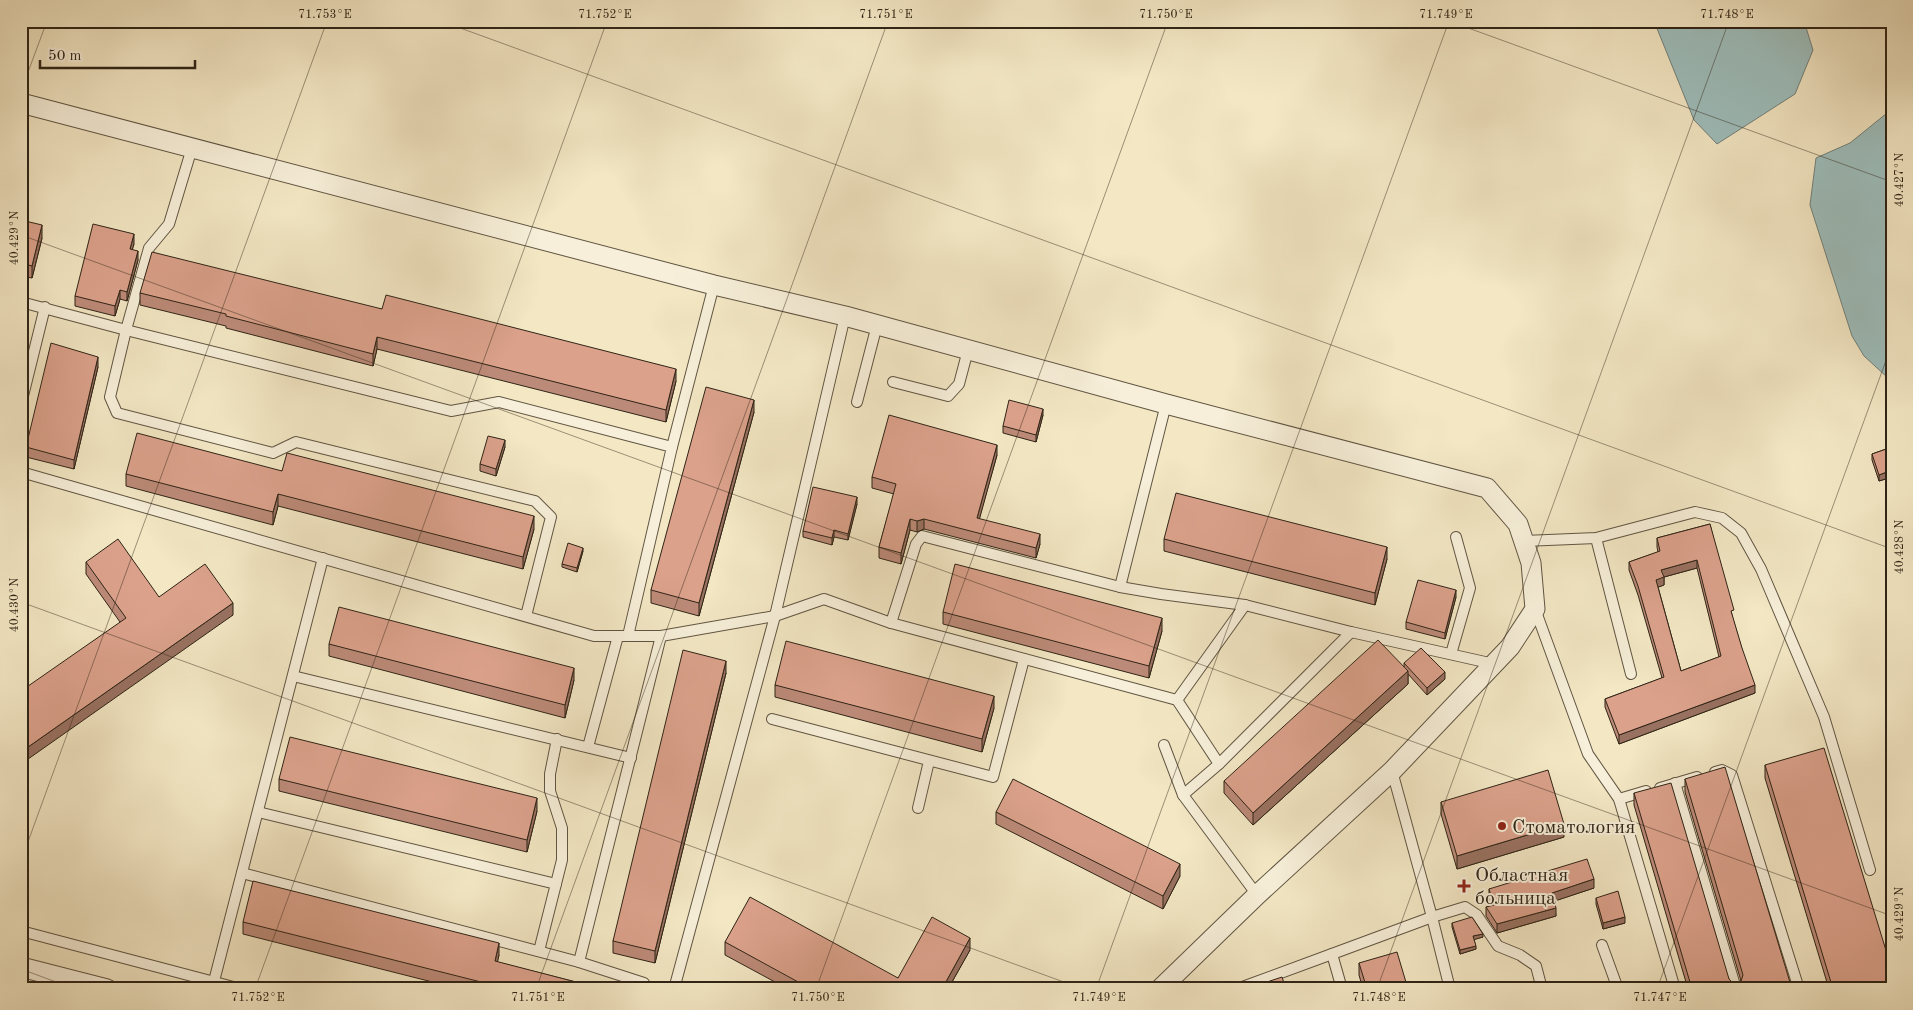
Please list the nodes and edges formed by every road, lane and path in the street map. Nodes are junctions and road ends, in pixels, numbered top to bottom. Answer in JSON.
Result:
{"nodes":[{"id":1,"x":21,"y":103,"type":"edge"},
{"id":2,"x":192,"y":148,"type":"junction"},
{"id":3,"x":714,"y":285,"type":"junction"},
{"id":4,"x":21,"y":302,"type":"edge"},
{"id":5,"x":44,"y":307,"type":"junction"},
{"id":6,"x":845,"y":316,"type":"junction"},
{"id":7,"x":877,"y":325,"type":"junction"},
{"id":8,"x":126,"y":330,"type":"junction"},
{"id":9,"x":968,"y":350,"type":"junction"},
{"id":10,"x":893,"y":382,"type":"dead end"},
{"id":11,"x":857,"y":402,"type":"dead end"},
{"id":12,"x":21,"y":404,"type":"edge"},
{"id":13,"x":1166,"y":404,"type":"junction"},
{"id":14,"x":672,"y":447,"type":"junction"},
{"id":15,"x":21,"y":472,"type":"edge"},
{"id":16,"x":1456,"y":536,"type":"dead end"},
{"id":17,"x":1596,"y":538,"type":"junction"},
{"id":18,"x":1524,"y":541,"type":"junction"},
{"id":19,"x":323,"y":558,"type":"junction"},
{"id":20,"x":1120,"y":587,"type":"junction"},
{"id":21,"x":1245,"y":605,"type":"junction"},
{"id":22,"x":1535,"y":609,"type":"junction"},
{"id":23,"x":526,"y":616,"type":"junction"},
{"id":24,"x":775,"y":616,"type":"junction"},
{"id":25,"x":891,"y":623,"type":"junction"},
{"id":26,"x":1351,"y":632,"type":"junction"},
{"id":27,"x":623,"y":636,"type":"junction"},
{"id":28,"x":660,"y":636,"type":"junction"},
{"id":29,"x":1452,"y":654,"type":"junction"},
{"id":30,"x":1024,"y":659,"type":"junction"},
{"id":31,"x":1494,"y":664,"type":"junction"},
{"id":32,"x":1632,"y":674,"type":"dead end"},
{"id":33,"x":293,"y":676,"type":"junction"},
{"id":34,"x":1178,"y":700,"type":"junction"},
{"id":35,"x":772,"y":719,"type":"dead end"},
{"id":36,"x":557,"y":739,"type":"junction"},
{"id":37,"x":1164,"y":745,"type":"dead end"},
{"id":38,"x":588,"y":747,"type":"junction"},
{"id":39,"x":631,"y":758,"type":"junction"},
{"id":40,"x":929,"y":761,"type":"junction"},
{"id":41,"x":1219,"y":764,"type":"junction"},
{"id":42,"x":1392,"y":771,"type":"junction"},
{"id":43,"x":1675,"y":783,"type":"junction"},
{"id":44,"x":1183,"y":795,"type":"junction"},
{"id":45,"x":1619,"y":799,"type":"junction"},
{"id":46,"x":918,"y":808,"type":"dead end"},
{"id":47,"x":258,"y":812,"type":"junction"},
{"id":48,"x":1870,"y":870,"type":"dead end"},
{"id":49,"x":242,"y":874,"type":"junction"},
{"id":50,"x":556,"y":884,"type":"junction"},
{"id":51,"x":1257,"y":895,"type":"junction"},
{"id":52,"x":1432,"y":917,"type":"junction"},
{"id":53,"x":21,"y":931,"type":"edge"},
{"id":54,"x":1602,"y":945,"type":"dead end"},
{"id":55,"x":539,"y":951,"type":"junction"},
{"id":56,"x":1332,"y":954,"type":"junction"},
{"id":57,"x":579,"y":962,"type":"junction"},
{"id":58,"x":21,"y":966,"type":"edge"},
{"id":59,"x":213,"y":985,"type":"edge"},
{"id":60,"x":107,"y":989,"type":"edge"},
{"id":61,"x":241,"y":989,"type":"edge"},
{"id":62,"x":648,"y":989,"type":"edge"},
{"id":63,"x":674,"y":989,"type":"edge"},
{"id":64,"x":1160,"y":989,"type":"edge"},
{"id":65,"x":1237,"y":989,"type":"edge"},
{"id":66,"x":1342,"y":989,"type":"edge"},
{"id":67,"x":1450,"y":989,"type":"edge"},
{"id":68,"x":1542,"y":989,"type":"edge"},
{"id":69,"x":1618,"y":989,"type":"edge"},
{"id":70,"x":1675,"y":989,"type":"edge"},
{"id":71,"x":1736,"y":989,"type":"edge"},
{"id":72,"x":1799,"y":989,"type":"edge"}],
"edges":[{"from":1,"to":2,"type":"street"},
{"from":2,"to":3,"type":"street"},
{"from":2,"to":8,"type":"lane"},
{"from":3,"to":6,"type":"street"},
{"from":3,"to":14,"type":"lane"},
{"from":4,"to":5,"type":"lane"},
{"from":5,"to":8,"type":"lane"},
{"from":5,"to":12,"type":"lane"},
{"from":6,"to":7,"type":"street"},
{"from":6,"to":24,"type":"lane"},
{"from":7,"to":9,"type":"street"},
{"from":7,"to":11,"type":"lane"},
{"from":8,"to":14,"type":"lane"},
{"from":8,"to":23,"type":"lane"},
{"from":9,"to":10,"type":"lane"},
{"from":9,"to":13,"type":"street"},
{"from":13,"to":18,"type":"street"},
{"from":13,"to":20,"type":"lane"},
{"from":14,"to":27,"type":"lane"},
{"from":15,"to":19,"type":"lane"},
{"from":16,"to":29,"type":"lane"},
{"from":17,"to":18,"type":"lane"},
{"from":17,"to":32,"type":"lane"},
{"from":17,"to":48,"type":"lane"},
{"from":18,"to":22,"type":"street"},
{"from":19,"to":23,"type":"lane"},
{"from":19,"to":33,"type":"lane"},
{"from":20,"to":21,"type":"lane"},
{"from":20,"to":25,"type":"lane"},
{"from":21,"to":26,"type":"lane"},
{"from":21,"to":34,"type":"lane"},
{"from":22,"to":31,"type":"street"},
{"from":22,"to":45,"type":"lane"},
{"from":23,"to":27,"type":"lane"},
{"from":24,"to":25,"type":"lane"},
{"from":24,"to":28,"type":"lane"},
{"from":24,"to":63,"type":"lane"},
{"from":25,"to":30,"type":"lane"},
{"from":26,"to":29,"type":"lane"},
{"from":26,"to":41,"type":"lane"},
{"from":27,"to":28,"type":"lane"},
{"from":27,"to":38,"type":"lane"},
{"from":28,"to":39,"type":"lane"},
{"from":29,"to":31,"type":"lane"},
{"from":30,"to":34,"type":"lane"},
{"from":30,"to":40,"type":"lane"},
{"from":31,"to":42,"type":"street"},
{"from":33,"to":36,"type":"lane"},
{"from":33,"to":47,"type":"lane"},
{"from":34,"to":41,"type":"lane"},
{"from":35,"to":40,"type":"lane"},
{"from":36,"to":38,"type":"lane"},
{"from":36,"to":50,"type":"lane"},
{"from":37,"to":44,"type":"lane"},
{"from":38,"to":39,"type":"lane"},
{"from":39,"to":57,"type":"lane"},
{"from":40,"to":46,"type":"lane"},
{"from":41,"to":44,"type":"lane"},
{"from":42,"to":51,"type":"street"},
{"from":42,"to":52,"type":"lane"},
{"from":43,"to":45,"type":"lane"},
{"from":43,"to":71,"type":"lane"},
{"from":43,"to":72,"type":"lane"},
{"from":44,"to":51,"type":"lane"},
{"from":45,"to":70,"type":"lane"},
{"from":47,"to":49,"type":"lane"},
{"from":47,"to":50,"type":"lane"},
{"from":49,"to":55,"type":"lane"},
{"from":49,"to":59,"type":"lane"},
{"from":50,"to":55,"type":"lane"},
{"from":51,"to":64,"type":"street"},
{"from":52,"to":56,"type":"lane"},
{"from":52,"to":67,"type":"lane"},
{"from":52,"to":68,"type":"lane"},
{"from":53,"to":59,"type":"lane"},
{"from":54,"to":69,"type":"lane"},
{"from":55,"to":57,"type":"lane"},
{"from":56,"to":65,"type":"lane"},
{"from":56,"to":66,"type":"lane"},
{"from":57,"to":62,"type":"lane"},
{"from":58,"to":60,"type":"street"},
{"from":59,"to":61,"type":"lane"}]}
